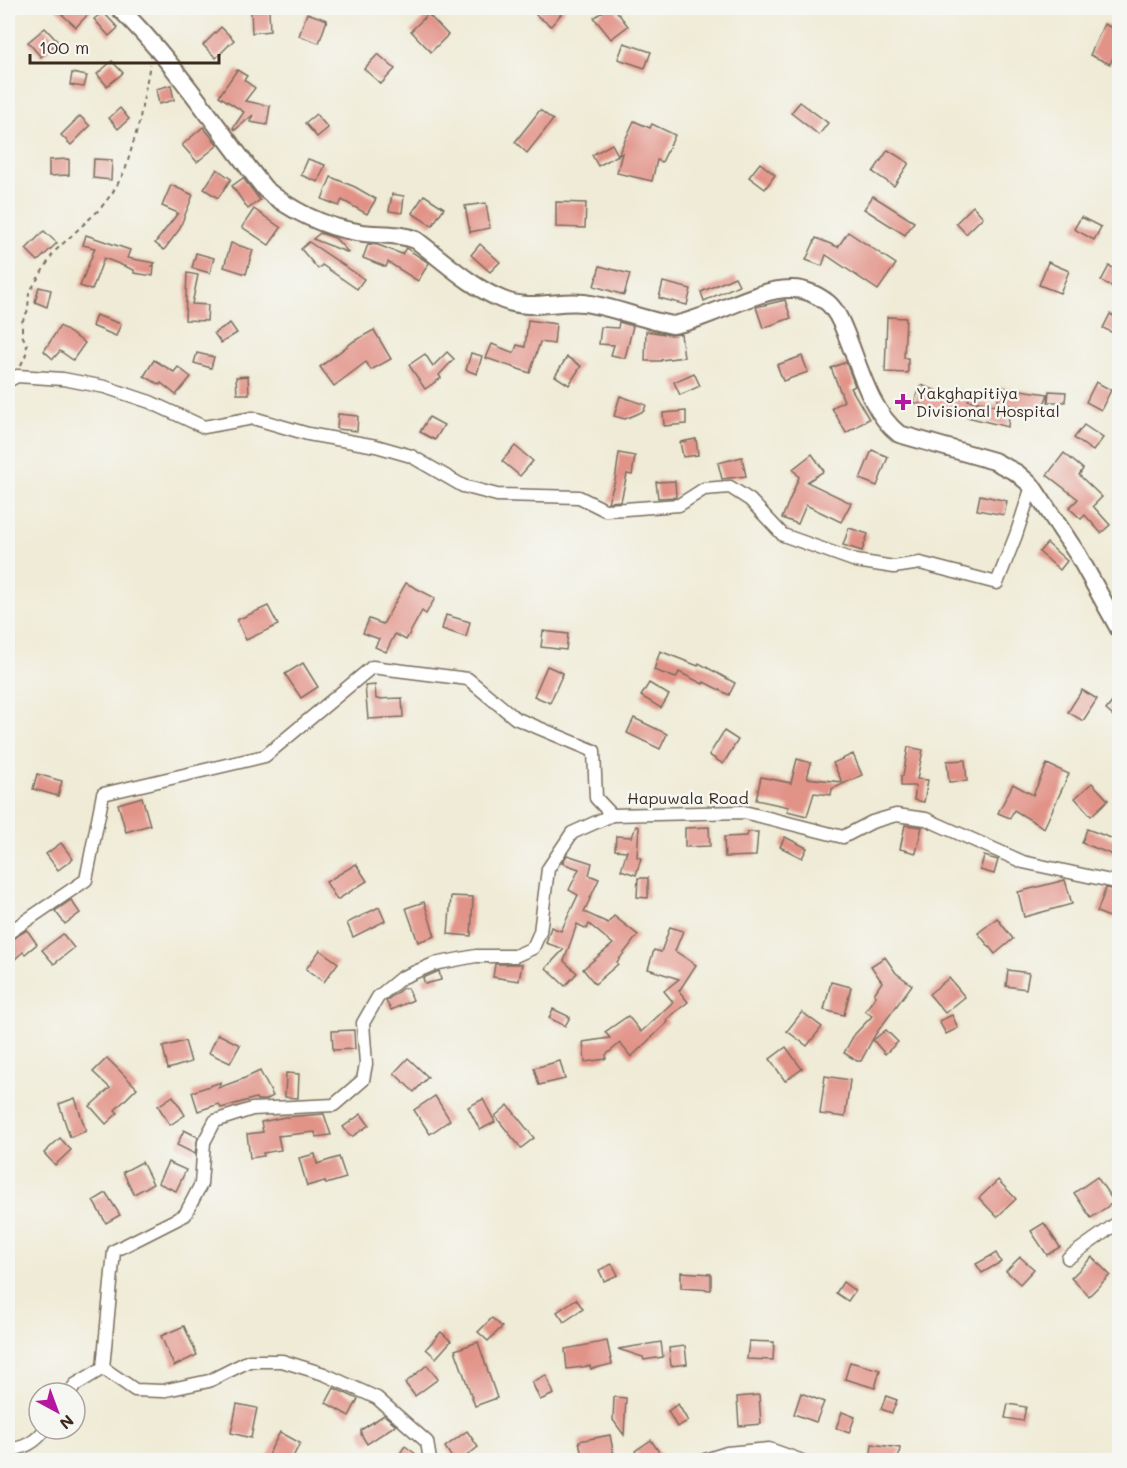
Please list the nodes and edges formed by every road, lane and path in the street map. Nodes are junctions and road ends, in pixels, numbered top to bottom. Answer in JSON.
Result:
{"nodes":[{"id":1,"x":119,"y":8,"type":"edge"},
{"id":2,"x":155,"y":46,"type":"junction"},
{"id":3,"x":12,"y":378,"type":"edge"},
{"id":4,"x":1032,"y":486,"type":"junction"},
{"id":5,"x":1119,"y":631,"type":"edge"},
{"id":6,"x":612,"y":815,"type":"junction"},
{"id":7,"x":1119,"y":883,"type":"edge"},
{"id":8,"x":8,"y":933,"type":"edge"},
{"id":9,"x":1119,"y":1221,"type":"edge"},
{"id":10,"x":1068,"y":1257,"type":"dead end"},
{"id":11,"x":103,"y":1368,"type":"junction"},
{"id":12,"x":82,"y":1381,"type":"edge"},
{"id":13,"x":32,"y":1441,"type":"edge"},
{"id":14,"x":8,"y":1449,"type":"edge"},
{"id":15,"x":430,"y":1461,"type":"edge"},
{"id":16,"x":705,"y":1461,"type":"edge"},
{"id":17,"x":800,"y":1461,"type":"edge"}],
"edges":[{"from":1,"to":2,"type":"main road"},
{"from":2,"to":3,"type":"path"},
{"from":2,"to":4,"type":"main road"},
{"from":3,"to":4,"type":"street"},
{"from":4,"to":5,"type":"main road"},
{"from":6,"to":7,"type":"street","name":"Hapuwala Road"},
{"from":6,"to":8,"type":"street"},
{"from":6,"to":11,"type":"street","name":"Hapuwala Road"},
{"from":9,"to":10,"type":"street"},
{"from":11,"to":12,"type":"street"},
{"from":11,"to":15,"type":"street"},
{"from":13,"to":14,"type":"street"},
{"from":16,"to":17,"type":"street"}]}
